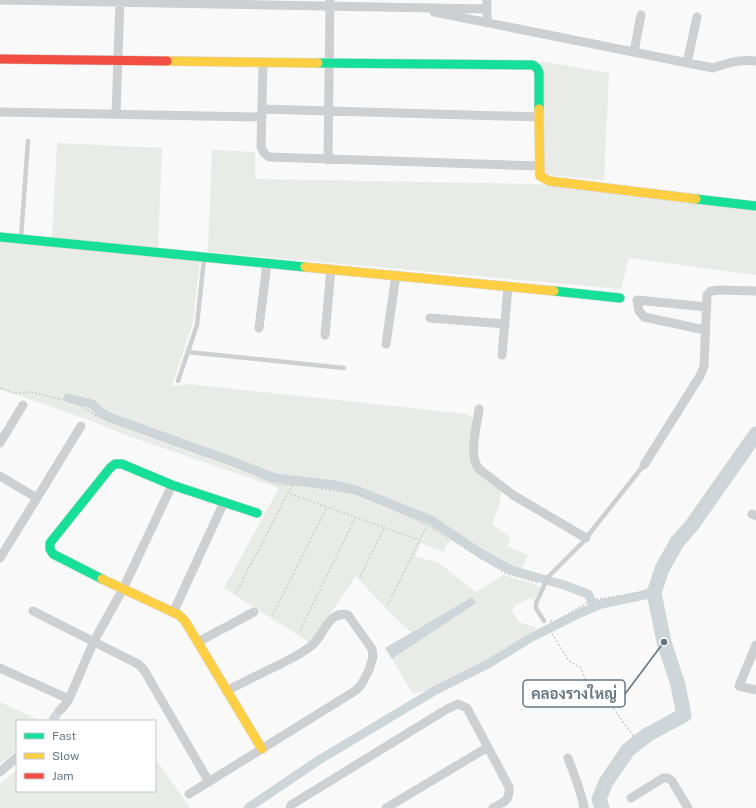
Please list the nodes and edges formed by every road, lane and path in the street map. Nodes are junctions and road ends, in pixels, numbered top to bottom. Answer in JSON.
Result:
{"nodes":[{"id":1,"x":0,"y":0,"type":"edge"},
{"id":2,"x":120,"y":1,"type":"edge"},
{"id":3,"x":330,"y":3,"type":"edge"},
{"id":4,"x":487,"y":4,"type":"edge"},
{"id":5,"x":411,"y":8,"type":"junction"},
{"id":6,"x":640,"y":15,"type":"dead end"},
{"id":7,"x":697,"y":17,"type":"dead end"},
{"id":8,"x":487,"y":23,"type":"junction"},
{"id":9,"x":634,"y":52,"type":"junction"},
{"id":10,"x":0,"y":59,"type":"edge"},
{"id":11,"x":118,"y":61,"type":"junction"},
{"id":12,"x":756,"y":61,"type":"edge"},
{"id":13,"x":263,"y":62,"type":"junction"},
{"id":14,"x":329,"y":63,"type":"junction"},
{"id":15,"x":687,"y":63,"type":"junction"},
{"id":16,"x":329,"y":111,"type":"junction"},
{"id":17,"x":0,"y":112,"type":"edge"},
{"id":18,"x":262,"y":113,"type":"junction"},
{"id":19,"x":116,"y":114,"type":"junction"},
{"id":20,"x":539,"y":117,"type":"junction"},
{"id":21,"x":28,"y":141,"type":"dead end"},
{"id":22,"x":328,"y":160,"type":"junction"},
{"id":23,"x":539,"y":166,"type":"junction"},
{"id":24,"x":756,"y":206,"type":"edge"},
{"id":25,"x":0,"y":237,"type":"edge"},
{"id":26,"x":21,"y":239,"type":"junction"},
{"id":27,"x":204,"y":257,"type":"junction"},
{"id":28,"x":267,"y":263,"type":"junction"},
{"id":29,"x":331,"y":269,"type":"junction"},
{"id":30,"x":396,"y":275,"type":"junction"},
{"id":31,"x":508,"y":287,"type":"junction"},
{"id":32,"x":756,"y":291,"type":"edge"},
{"id":33,"x":620,"y":298,"type":"dead end"},
{"id":34,"x":707,"y":307,"type":"junction"},
{"id":35,"x":430,"y":318,"type":"dead end"},
{"id":36,"x":505,"y":324,"type":"junction"},
{"id":37,"x":259,"y":328,"type":"dead end"},
{"id":38,"x":705,"y":330,"type":"junction"},
{"id":39,"x":325,"y":335,"type":"dead end"},
{"id":40,"x":386,"y":344,"type":"dead end"},
{"id":41,"x":188,"y":352,"type":"junction"},
{"id":42,"x":502,"y":355,"type":"dead end"},
{"id":43,"x":344,"y":368,"type":"dead end"},
{"id":44,"x":178,"y":381,"type":"dead end"},
{"id":45,"x":0,"y":388,"type":"edge"},
{"id":46,"x":22,"y":405,"type":"dead end"},
{"id":47,"x":479,"y":409,"type":"dead end"},
{"id":48,"x":81,"y":426,"type":"dead end"},
{"id":49,"x":756,"y":427,"type":"edge"},
{"id":50,"x":0,"y":443,"type":"edge"},
{"id":51,"x":644,"y":465,"type":"joint"},
{"id":52,"x":0,"y":476,"type":"edge"},
{"id":53,"x":172,"y":485,"type":"junction"},
{"id":54,"x":293,"y":485,"type":"junction"},
{"id":55,"x":288,"y":493,"type":"junction"},
{"id":56,"x":37,"y":498,"type":"junction"},
{"id":57,"x":224,"y":502,"type":"junction"},
{"id":58,"x":327,"y":507,"type":"junction"},
{"id":59,"x":257,"y":513,"type":"dead end"},
{"id":60,"x":356,"y":517,"type":"junction"},
{"id":61,"x":427,"y":525,"type":"junction"},
{"id":62,"x":384,"y":528,"type":"junction"},
{"id":63,"x":586,"y":538,"type":"junction"},
{"id":64,"x":419,"y":540,"type":"junction"},
{"id":65,"x":0,"y":558,"type":"edge"},
{"id":66,"x":360,"y":577,"type":"dead end"},
{"id":67,"x":543,"y":584,"type":"junction"},
{"id":68,"x":122,"y":589,"type":"junction"},
{"id":69,"x":236,"y":593,"type":"dead end"},
{"id":70,"x":388,"y":605,"type":"dead end"},
{"id":71,"x":33,"y":611,"type":"dead end"},
{"id":72,"x":173,"y":612,"type":"junction"},
{"id":73,"x":254,"y":612,"type":"dead end"},
{"id":74,"x":272,"y":614,"type":"dead end"},
{"id":75,"x":544,"y":621,"type":"dead end"},
{"id":76,"x":300,"y":630,"type":"dead end"},
{"id":77,"x":94,"y":641,"type":"junction"},
{"id":78,"x":198,"y":642,"type":"junction"},
{"id":79,"x":756,"y":645,"type":"edge"},
{"id":80,"x":0,"y":668,"type":"edge"},
{"id":81,"x":756,"y":690,"type":"edge"},
{"id":82,"x":226,"y":691,"type":"junction"},
{"id":83,"x":488,"y":747,"type":"junction"},
{"id":84,"x":262,"y":748,"type":"junction"},
{"id":85,"x":16,"y":758,"type":"edge"},
{"id":86,"x":568,"y":758,"type":"dead end"},
{"id":87,"x":0,"y":772,"type":"edge"},
{"id":88,"x":209,"y":782,"type":"junction"},
{"id":89,"x":189,"y":794,"type":"dead end"},
{"id":90,"x":631,"y":798,"type":"dead end"},
{"id":91,"x":290,"y":808,"type":"edge"},
{"id":92,"x":386,"y":808,"type":"edge"},
{"id":93,"x":493,"y":808,"type":"edge"},
{"id":94,"x":583,"y":808,"type":"edge"},
{"id":95,"x":598,"y":808,"type":"edge"},
{"id":96,"x":688,"y":808,"type":"edge"}],
"edges":[{"from":1,"to":2,"type":"street"},
{"from":2,"to":3,"type":"street"},
{"from":2,"to":11,"type":"street"},
{"from":3,"to":5,"type":"street"},
{"from":3,"to":14,"type":"street"},
{"from":4,"to":5,"type":"street"},
{"from":4,"to":8,"type":"street"},
{"from":5,"to":8,"type":"street"},
{"from":6,"to":9,"type":"street"},
{"from":7,"to":15,"type":"street"},
{"from":8,"to":9,"type":"street"},
{"from":9,"to":15,"type":"street"},
{"from":10,"to":11,"type":"street"},
{"from":11,"to":13,"type":"street"},
{"from":11,"to":19,"type":"street"},
{"from":12,"to":15,"type":"street"},
{"from":13,"to":14,"type":"street"},
{"from":13,"to":18,"type":"street"},
{"from":14,"to":16,"type":"street"},
{"from":14,"to":20,"type":"street"},
{"from":16,"to":18,"type":"street"},
{"from":16,"to":20,"type":"street"},
{"from":16,"to":22,"type":"street"},
{"from":17,"to":19,"type":"street"},
{"from":18,"to":19,"type":"street"},
{"from":18,"to":22,"type":"street"},
{"from":20,"to":23,"type":"street"},
{"from":21,"to":26,"type":"lane"},
{"from":22,"to":23,"type":"street"},
{"from":23,"to":24,"type":"street"},
{"from":25,"to":26,"type":"street"},
{"from":26,"to":27,"type":"street"},
{"from":27,"to":28,"type":"street"},
{"from":27,"to":41,"type":"lane"},
{"from":28,"to":29,"type":"street"},
{"from":28,"to":37,"type":"street"},
{"from":29,"to":30,"type":"street"},
{"from":29,"to":39,"type":"street"},
{"from":30,"to":31,"type":"street"},
{"from":30,"to":40,"type":"street"},
{"from":31,"to":33,"type":"street"},
{"from":31,"to":36,"type":"street"},
{"from":32,"to":34,"type":"street"},
{"from":34,"to":38,"type":"street"},
{"from":34,"to":38,"type":"street"},
{"from":35,"to":36,"type":"street"},
{"from":36,"to":42,"type":"street"},
{"from":38,"to":51,"type":"street"},
{"from":41,"to":43,"type":"lane"},
{"from":41,"to":44,"type":"lane"},
{"from":45,"to":54,"type":"path"},
{"from":46,"to":50,"type":"street"},
{"from":47,"to":63,"type":"street"},
{"from":48,"to":56,"type":"street"},
{"from":49,"to":95,"type":"path"},
{"from":51,"to":63,"type":"lane"},
{"from":52,"to":56,"type":"street"},
{"from":53,"to":57,"type":"street"},
{"from":53,"to":68,"type":"street"},
{"from":53,"to":68,"type":"street"},
{"from":54,"to":55,"type":"path"},
{"from":54,"to":61,"type":"path"},
{"from":55,"to":58,"type":"path"},
{"from":55,"to":69,"type":"path"},
{"from":56,"to":65,"type":"street"},
{"from":57,"to":59,"type":"street"},
{"from":57,"to":72,"type":"street"},
{"from":58,"to":60,"type":"path"},
{"from":58,"to":74,"type":"path"},
{"from":60,"to":62,"type":"path"},
{"from":60,"to":76,"type":"path"},
{"from":61,"to":64,"type":"path"},
{"from":61,"to":67,"type":"path"},
{"from":62,"to":64,"type":"path"},
{"from":62,"to":66,"type":"path"},
{"from":63,"to":67,"type":"lane"},
{"from":64,"to":70,"type":"path"},
{"from":67,"to":75,"type":"lane"},
{"from":68,"to":72,"type":"street"},
{"from":68,"to":77,"type":"street"},
{"from":71,"to":77,"type":"street"},
{"from":72,"to":78,"type":"street"},
{"from":73,"to":78,"type":"street"},
{"from":77,"to":80,"type":"street"},
{"from":77,"to":88,"type":"street"},
{"from":78,"to":82,"type":"street"},
{"from":79,"to":81,"type":"street"},
{"from":82,"to":84,"type":"street"},
{"from":82,"to":84,"type":"street"},
{"from":83,"to":91,"type":"street"},
{"from":83,"to":92,"type":"street"},
{"from":83,"to":93,"type":"street"},
{"from":84,"to":88,"type":"street"},
{"from":85,"to":87,"type":"street"},
{"from":86,"to":94,"type":"street"},
{"from":88,"to":89,"type":"street"},
{"from":90,"to":96,"type":"street"}]}
